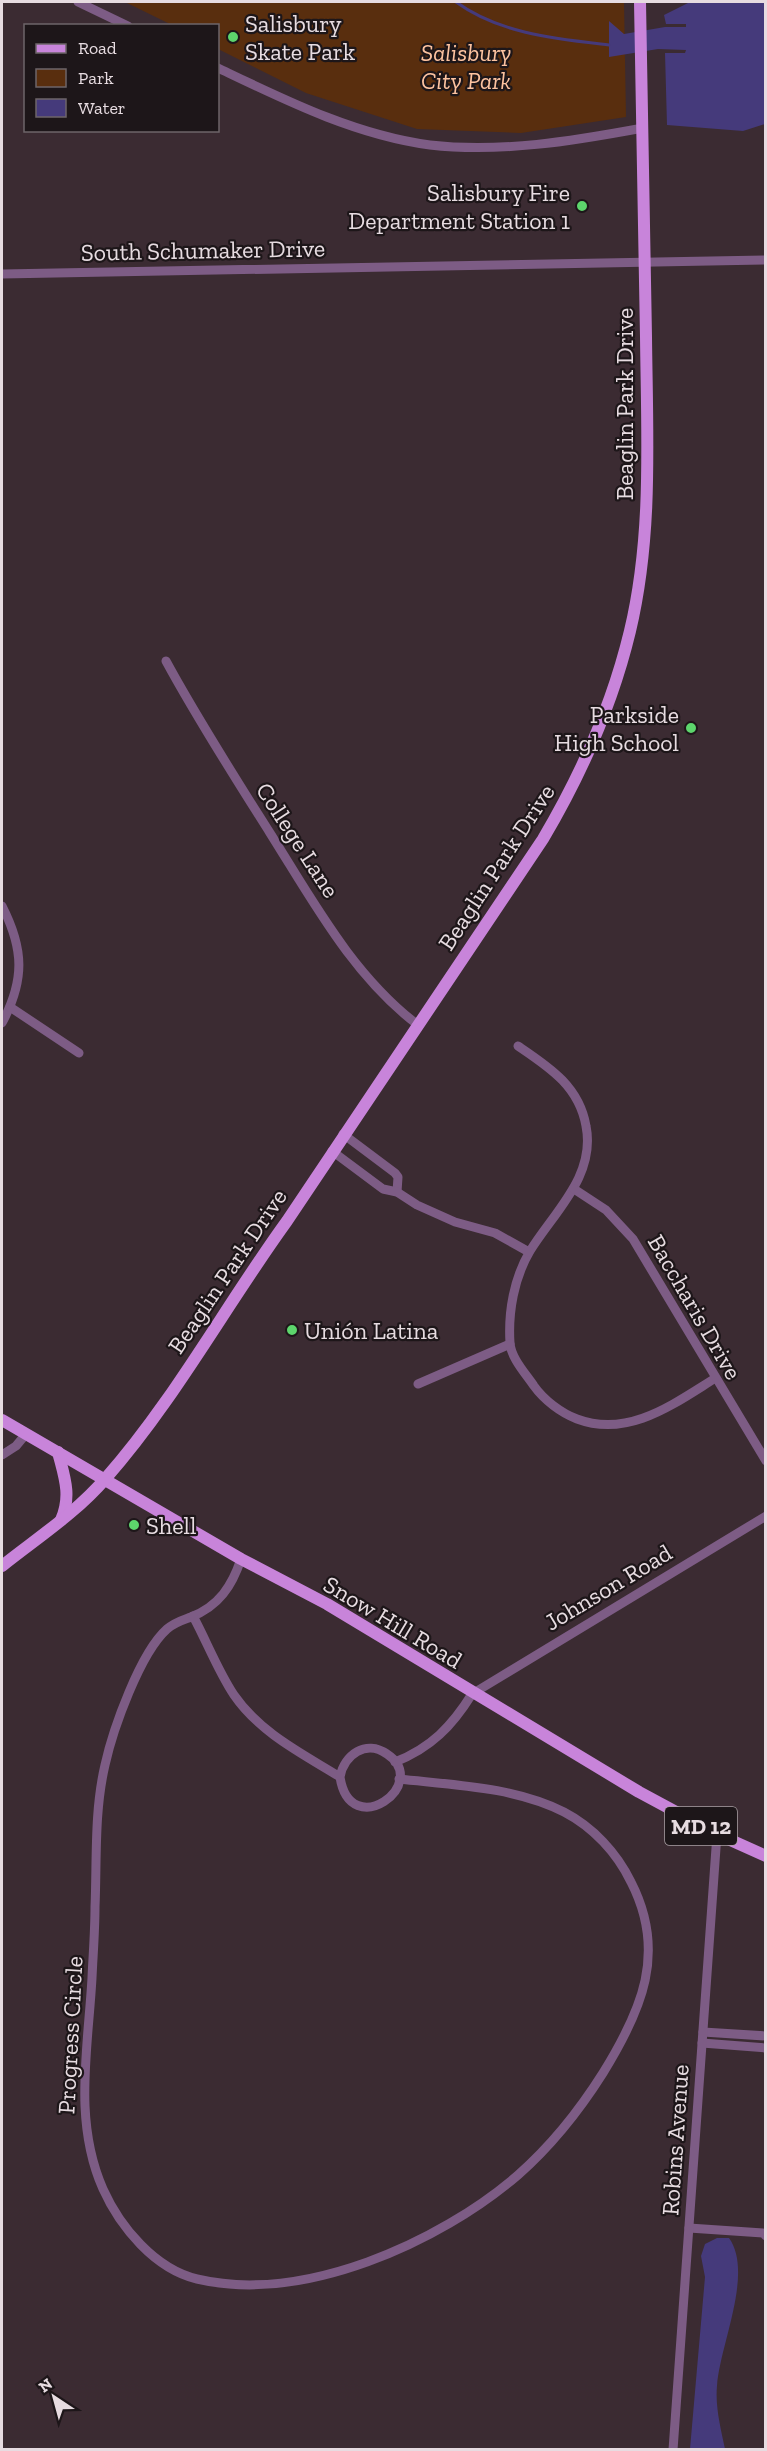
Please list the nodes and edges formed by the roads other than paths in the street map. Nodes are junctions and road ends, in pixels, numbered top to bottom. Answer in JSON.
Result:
{"nodes":[{"id":1,"x":78,"y":2,"type":"edge"},
{"id":2,"x":640,"y":2,"type":"edge"},
{"id":3,"x":124,"y":24,"type":"edge"},
{"id":4,"x":219,"y":68,"type":"edge"},
{"id":5,"x":643,"y":128,"type":"junction"},
{"id":6,"x":765,"y":260,"type":"edge"},
{"id":7,"x":645,"y":262,"type":"junction"},
{"id":8,"x":2,"y":274,"type":"edge"},
{"id":9,"x":166,"y":660,"type":"dead end"},
{"id":10,"x":2,"y":906,"type":"edge"},
{"id":11,"x":10,"y":1007,"type":"junction"},
{"id":12,"x":2,"y":1023,"type":"edge"},
{"id":13,"x":418,"y":1025,"type":"junction"},
{"id":14,"x":518,"y":1046,"type":"dead end"},
{"id":15,"x":79,"y":1053,"type":"dead end"},
{"id":16,"x":343,"y":1134,"type":"junction"},
{"id":17,"x":332,"y":1151,"type":"junction"},
{"id":18,"x":574,"y":1190,"type":"junction"},
{"id":19,"x":397,"y":1192,"type":"junction"},
{"id":20,"x":530,"y":1252,"type":"junction"},
{"id":21,"x":510,"y":1344,"type":"junction"},
{"id":22,"x":714,"y":1379,"type":"junction"},
{"id":23,"x":418,"y":1384,"type":"dead end"},
{"id":24,"x":2,"y":1420,"type":"edge"},
{"id":25,"x":26,"y":1434,"type":"junction"},
{"id":26,"x":58,"y":1452,"type":"junction"},
{"id":27,"x":2,"y":1455,"type":"edge"},
{"id":28,"x":765,"y":1461,"type":"edge"},
{"id":29,"x":106,"y":1479,"type":"junction"},
{"id":30,"x":765,"y":1516,"type":"edge"},
{"id":31,"x":61,"y":1521,"type":"junction"},
{"id":32,"x":241,"y":1559,"type":"junction"},
{"id":33,"x":2,"y":1566,"type":"edge"},
{"id":34,"x":194,"y":1616,"type":"junction"},
{"id":35,"x":472,"y":1694,"type":"junction"},
{"id":36,"x":395,"y":1762,"type":"junction"},
{"id":37,"x":340,"y":1777,"type":"junction"},
{"id":38,"x":399,"y":1779,"type":"junction"},
{"id":39,"x":717,"y":1834,"type":"junction"},
{"id":40,"x":765,"y":1856,"type":"edge"},
{"id":41,"x":703,"y":2032,"type":"junction"},
{"id":42,"x":765,"y":2036,"type":"edge"},
{"id":43,"x":702,"y":2043,"type":"junction"},
{"id":44,"x":765,"y":2048,"type":"edge"},
{"id":45,"x":689,"y":2229,"type":"junction"},
{"id":46,"x":765,"y":2235,"type":"edge"},
{"id":47,"x":673,"y":2450,"type":"edge"}],
"edges":[{"from":1,"to":3,"type":"street"},
{"from":2,"to":5,"type":"main road","name":"Beaglin Park Drive"},
{"from":4,"to":5,"type":"street"},
{"from":5,"to":7,"type":"main road","name":"Beaglin Park Drive"},
{"from":6,"to":7,"type":"street","name":"South Schumaker Drive"},
{"from":7,"to":8,"type":"street","name":"South Schumaker Drive"},
{"from":7,"to":13,"type":"main road","name":"Beaglin Park Drive"},
{"from":9,"to":13,"type":"street","name":"College Lane"},
{"from":10,"to":11,"type":"street"},
{"from":11,"to":12,"type":"street"},
{"from":11,"to":15,"type":"street"},
{"from":13,"to":16,"type":"main road","name":"Beaglin Park Drive"},
{"from":14,"to":18,"type":"street"},
{"from":16,"to":17,"type":"main road","name":"Beaglin Park Drive"},
{"from":16,"to":19,"type":"street"},
{"from":17,"to":19,"type":"street"},
{"from":17,"to":29,"type":"main road","name":"Beaglin Park Drive"},
{"from":18,"to":20,"type":"street"},
{"from":18,"to":22,"type":"street","name":"Baccharis Drive"},
{"from":19,"to":20,"type":"street"},
{"from":20,"to":21,"type":"street"},
{"from":21,"to":22,"type":"street"},
{"from":21,"to":23,"type":"street"},
{"from":22,"to":28,"type":"street","name":"Baccharis Drive"},
{"from":24,"to":25,"type":"main road","name":"Snow Hill Road","number":"MD 12"},
{"from":25,"to":26,"type":"main road","name":"Snow Hill Road","number":"MD 12"},
{"from":25,"to":27,"type":"street"},
{"from":26,"to":29,"type":"main road","name":"Snow Hill Road","number":"MD 12"},
{"from":26,"to":31,"type":"main road"},
{"from":29,"to":31,"type":"main road","name":"Beaglin Park Drive"},
{"from":29,"to":32,"type":"main road","name":"Snow Hill Road","number":"MD 12"},
{"from":30,"to":35,"type":"street","name":"Johnson Road"},
{"from":31,"to":33,"type":"main road","name":"Beaglin Park Drive"},
{"from":32,"to":34,"type":"street","name":"Progress Circle"},
{"from":32,"to":35,"type":"main road","name":"Snow Hill Road","number":"MD 12"},
{"from":34,"to":37,"type":"street"},
{"from":34,"to":38,"type":"street","name":"Progress Circle"},
{"from":35,"to":36,"type":"street"},
{"from":35,"to":39,"type":"main road","name":"Snow Hill Road","number":"MD 12"},
{"from":36,"to":37,"type":"street"},
{"from":36,"to":38,"type":"street"},
{"from":37,"to":38,"type":"street"},
{"from":39,"to":40,"type":"main road","name":"Snow Hill Road","number":"MD 12"},
{"from":39,"to":41,"type":"street","name":"Robins Avenue"},
{"from":41,"to":42,"type":"street"},
{"from":41,"to":43,"type":"street","name":"Robins Avenue"},
{"from":43,"to":44,"type":"street"},
{"from":43,"to":45,"type":"street","name":"Robins Avenue"},
{"from":45,"to":46,"type":"street"},
{"from":45,"to":47,"type":"street","name":"Robins Avenue"}]}
